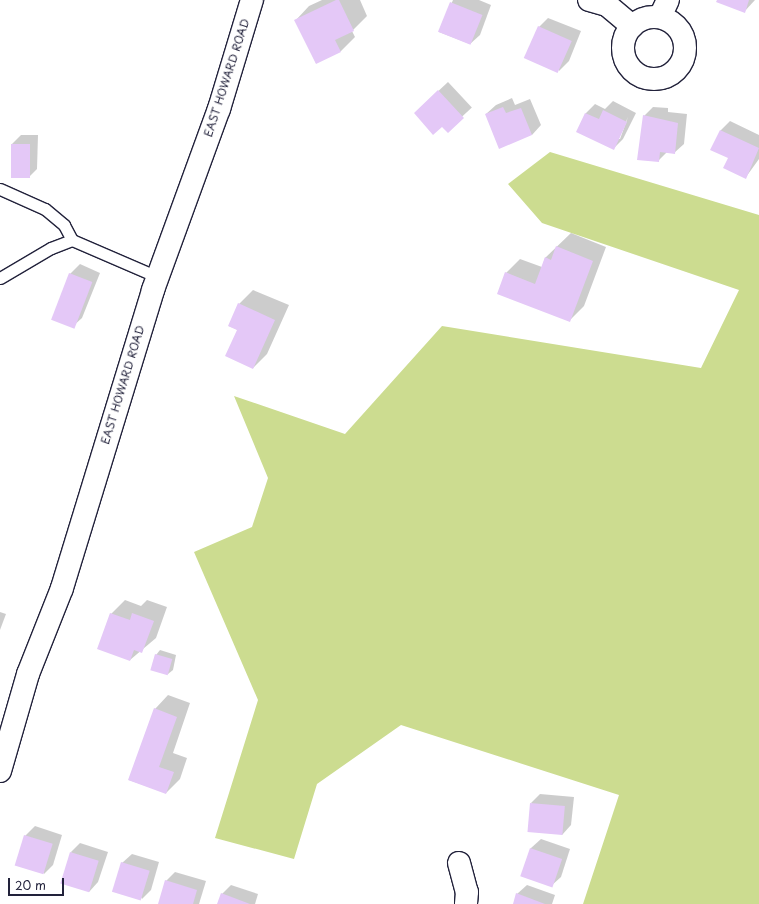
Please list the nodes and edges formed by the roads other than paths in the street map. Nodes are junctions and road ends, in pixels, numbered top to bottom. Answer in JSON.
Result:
{"nodes":[{"id":1,"x":252,"y":0,"type":"edge"},
{"id":2,"x":589,"y":0,"type":"edge"},
{"id":3,"x":664,"y":8,"type":"edge"},
{"id":4,"x":632,"y":26,"type":"junction"},
{"id":5,"x":0,"y":189,"type":"edge"},
{"id":6,"x":72,"y":240,"type":"junction"},
{"id":7,"x":158,"y":277,"type":"junction"},
{"id":8,"x":0,"y":278,"type":"edge"},
{"id":9,"x":0,"y":771,"type":"edge"},
{"id":10,"x":459,"y":863,"type":"dead end"},
{"id":11,"x":466,"y":904,"type":"edge"}],
"edges":[{"from":1,"to":7,"type":"street","name":"EAST HOWARD ROAD"},
{"from":2,"to":4,"type":"street"},
{"from":3,"to":4,"type":"street"},
{"from":3,"to":4,"type":"street"},
{"from":5,"to":6,"type":"lane"},
{"from":6,"to":7,"type":"lane"},
{"from":6,"to":8,"type":"lane"},
{"from":7,"to":9,"type":"street","name":"EAST HOWARD ROAD"},
{"from":10,"to":11,"type":"street"}]}
